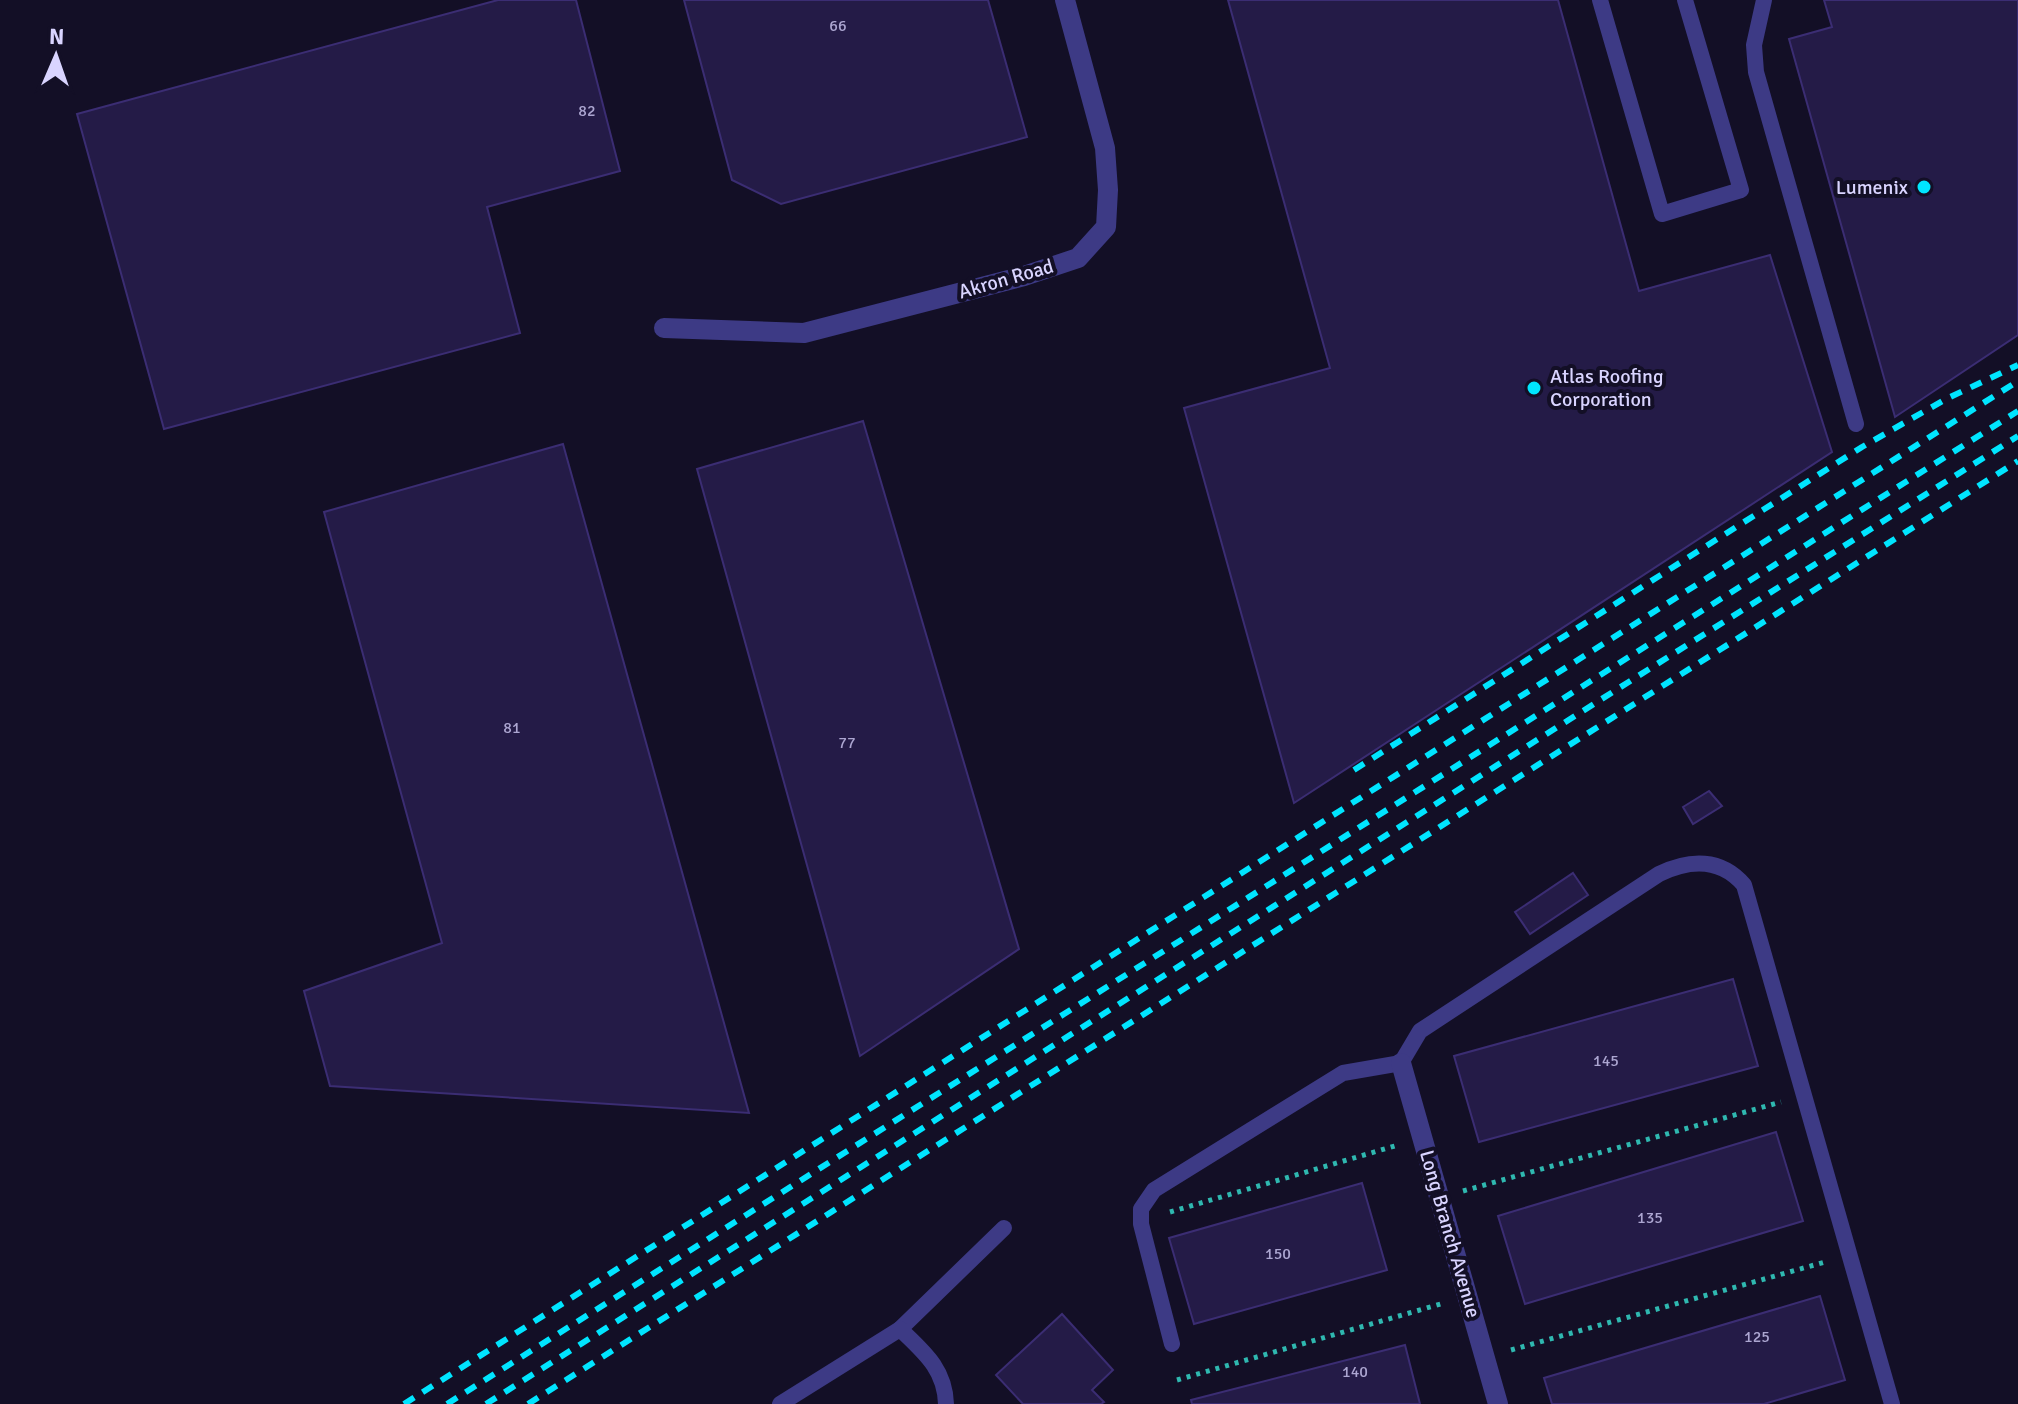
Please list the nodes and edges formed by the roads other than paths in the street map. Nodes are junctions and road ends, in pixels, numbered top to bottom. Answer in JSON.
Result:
{"nodes":[{"id":1,"x":1065,"y":0,"type":"edge"},
{"id":2,"x":1600,"y":0,"type":"edge"},
{"id":3,"x":1685,"y":0,"type":"edge"},
{"id":4,"x":1764,"y":0,"type":"edge"},
{"id":5,"x":664,"y":328,"type":"dead end"},
{"id":6,"x":1856,"y":424,"type":"dead end"},
{"id":7,"x":1401,"y":1063,"type":"junction"},
{"id":8,"x":1004,"y":1228,"type":"dead end"},
{"id":9,"x":900,"y":1329,"type":"junction"},
{"id":10,"x":1172,"y":1344,"type":"dead end"},
{"id":11,"x":780,"y":1404,"type":"edge"},
{"id":12,"x":946,"y":1404,"type":"edge"},
{"id":13,"x":1498,"y":1404,"type":"edge"},
{"id":14,"x":1892,"y":1404,"type":"edge"}],
"edges":[{"from":1,"to":5,"type":"street","name":"Akron Road"},
{"from":2,"to":3,"type":"lane"},
{"from":4,"to":6,"type":"lane"},
{"from":7,"to":10,"type":"lane"},
{"from":7,"to":13,"type":"street","name":"Long Branch Avenue"},
{"from":7,"to":14,"type":"lane"},
{"from":8,"to":9,"type":"lane"},
{"from":9,"to":11,"type":"lane"},
{"from":9,"to":12,"type":"lane"}]}
